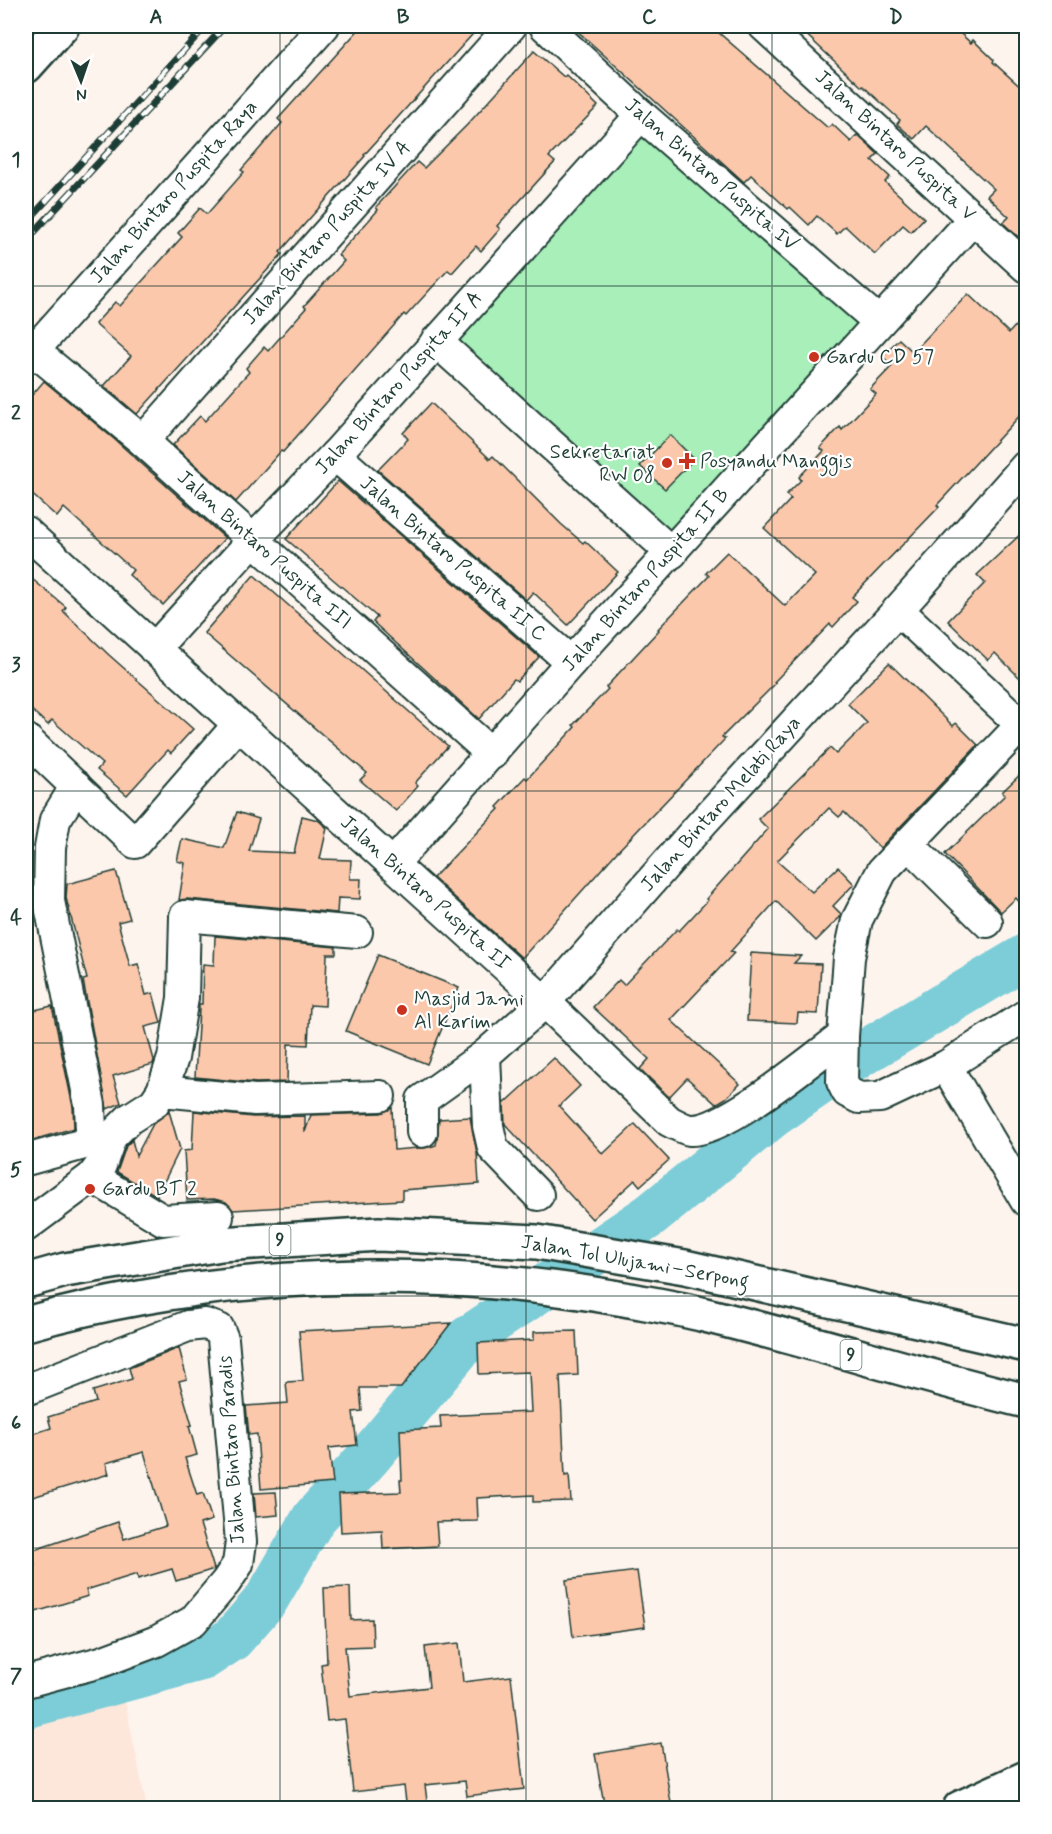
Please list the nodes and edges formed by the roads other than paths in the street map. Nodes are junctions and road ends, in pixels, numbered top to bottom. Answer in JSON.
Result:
{"nodes":[{"id":1,"x":62,"y":26,"type":"edge"},
{"id":2,"x":324,"y":26,"type":"edge"},
{"id":3,"x":511,"y":26,"type":"edge"},
{"id":4,"x":545,"y":26,"type":"edge"},
{"id":5,"x":764,"y":26,"type":"edge"},
{"id":6,"x":26,"y":66,"type":"edge"},
{"id":7,"x":641,"y":114,"type":"junction"},
{"id":8,"x":974,"y":218,"type":"junction"},
{"id":9,"x":1026,"y":267,"type":"edge"},
{"id":10,"x":879,"y":322,"type":"junction"},
{"id":11,"x":436,"y":341,"type":"junction"},
{"id":12,"x":29,"y":355,"type":"edge"},
{"id":13,"x":143,"y":441,"type":"junction"},
{"id":14,"x":335,"y":455,"type":"junction"},
{"id":15,"x":1026,"y":466,"type":"edge"},
{"id":16,"x":26,"y":532,"type":"edge"},
{"id":17,"x":254,"y":539,"type":"junction"},
{"id":18,"x":672,"y":552,"type":"junction"},
{"id":19,"x":898,"y":610,"type":"junction"},
{"id":20,"x":154,"y":649,"type":"junction"},
{"id":21,"x":571,"y":662,"type":"junction"},
{"id":22,"x":1025,"y":725,"type":"edge"},
{"id":23,"x":237,"y":726,"type":"junction"},
{"id":24,"x":26,"y":739,"type":"edge"},
{"id":25,"x":492,"y":754,"type":"junction"},
{"id":26,"x":76,"y":786,"type":"junction"},
{"id":27,"x":908,"y":844,"type":"junction"},
{"id":28,"x":393,"y":864,"type":"junction"},
{"id":29,"x":987,"y":922,"type":"dead end"},
{"id":30,"x":357,"y":932,"type":"dead end"},
{"id":31,"x":545,"y":1002,"type":"junction"},
{"id":32,"x":1026,"y":1014,"type":"edge"},
{"id":33,"x":843,"y":1043,"type":"junction"},
{"id":34,"x":485,"y":1055,"type":"junction"},
{"id":35,"x":946,"y":1065,"type":"junction"},
{"id":36,"x":162,"y":1091,"type":"junction"},
{"id":37,"x":380,"y":1096,"type":"dead end"},
{"id":38,"x":422,"y":1132,"type":"dead end"},
{"id":39,"x":26,"y":1160,"type":"edge"},
{"id":40,"x":92,"y":1177,"type":"junction"},
{"id":41,"x":538,"y":1195,"type":"dead end"},
{"id":42,"x":1026,"y":1201,"type":"edge"},
{"id":43,"x":218,"y":1217,"type":"dead end"},
{"id":44,"x":26,"y":1226,"type":"edge"},
{"id":45,"x":26,"y":1281,"type":"edge"},
{"id":46,"x":26,"y":1324,"type":"edge"},
{"id":47,"x":1026,"y":1345,"type":"edge"},
{"id":48,"x":26,"y":1390,"type":"edge"},
{"id":49,"x":1026,"y":1401,"type":"edge"},
{"id":50,"x":26,"y":1683,"type":"edge"},
{"id":51,"x":1022,"y":1789,"type":"edge"},
{"id":52,"x":960,"y":1809,"type":"edge"}],
"edges":[{"from":1,"to":6,"type":"main road"},
{"from":2,"to":12,"type":"street","name":"Jalan Bintaro Puspita Raya"},
{"from":3,"to":13,"type":"street","name":"Jalan Bintaro Puspita IV A"},
{"from":4,"to":7,"type":"street","name":"Jalan Bintaro Puspita IV"},
{"from":5,"to":8,"type":"street","name":"Jalan Bintaro Puspita V"},
{"from":7,"to":10,"type":"street","name":"Jalan Bintaro Puspita IV"},
{"from":7,"to":11,"type":"street","name":"Jalan Bintaro Puspita II A"},
{"from":8,"to":9,"type":"street","name":"Jalan Bintaro Puspita V"},
{"from":8,"to":10,"type":"street","name":"Jalan Bintaro Puspita II B"},
{"from":10,"to":18,"type":"street","name":"Jalan Bintaro Puspita II B"},
{"from":11,"to":14,"type":"street","name":"Jalan Bintaro Puspita II A"},
{"from":11,"to":18,"type":"street"},
{"from":12,"to":13,"type":"street","name":"Jalan Bintaro Puspita III"},
{"from":13,"to":17,"type":"street","name":"Jalan Bintaro Puspita III"},
{"from":14,"to":17,"type":"street","name":"Jalan Bintaro Puspita II A"},
{"from":14,"to":21,"type":"street","name":"Jalan Bintaro Puspita II C"},
{"from":15,"to":19,"type":"street","name":"Jalan Bintaro Melati Raya"},
{"from":16,"to":20,"type":"street","name":"Jalan Bintaro Puspita II"},
{"from":17,"to":20,"type":"street","name":"Jalan Bintaro Puspita II A"},
{"from":17,"to":25,"type":"street","name":"Jalan Bintaro Puspita III"},
{"from":18,"to":21,"type":"street","name":"Jalan Bintaro Puspita II B"},
{"from":19,"to":22,"type":"street"},
{"from":19,"to":31,"type":"street","name":"Jalan Bintaro Melati Raya"},
{"from":20,"to":23,"type":"street","name":"Jalan Bintaro Puspita II"},
{"from":21,"to":25,"type":"street","name":"Jalan Bintaro Puspita II B"},
{"from":22,"to":27,"type":"street"},
{"from":23,"to":26,"type":"street"},
{"from":23,"to":28,"type":"street","name":"Jalan Bintaro Puspita II"},
{"from":24,"to":26,"type":"street"},
{"from":25,"to":28,"type":"street","name":"Jalan Bintaro Puspita II B"},
{"from":26,"to":39,"type":"street"},
{"from":27,"to":29,"type":"street"},
{"from":27,"to":33,"type":"street"},
{"from":28,"to":31,"type":"street","name":"Jalan Bintaro Puspita II"},
{"from":30,"to":36,"type":"street"},
{"from":31,"to":33,"type":"street","name":"Jalan Bintaro Puspita II"},
{"from":31,"to":34,"type":"street","name":"Jalan Bintaro Melati Raya"},
{"from":32,"to":35,"type":"street"},
{"from":33,"to":35,"type":"street"},
{"from":34,"to":38,"type":"street","name":"Jalan Bintaro Melati Raya"},
{"from":34,"to":41,"type":"street"},
{"from":35,"to":42,"type":"street"},
{"from":36,"to":37,"type":"street"},
{"from":36,"to":40,"type":"street"},
{"from":40,"to":43,"type":"street"},
{"from":40,"to":44,"type":"street"},
{"from":45,"to":47,"type":"main road","name":"Jalan Tol Ulujami–Serpong","number":"9"},
{"from":46,"to":49,"type":"main road","name":"Jalan Tol Ulujami–Serpong","number":"9"},
{"from":48,"to":50,"type":"street","name":"Jalan Bintaro Paradis"},
{"from":51,"to":52,"type":"main road"}]}
